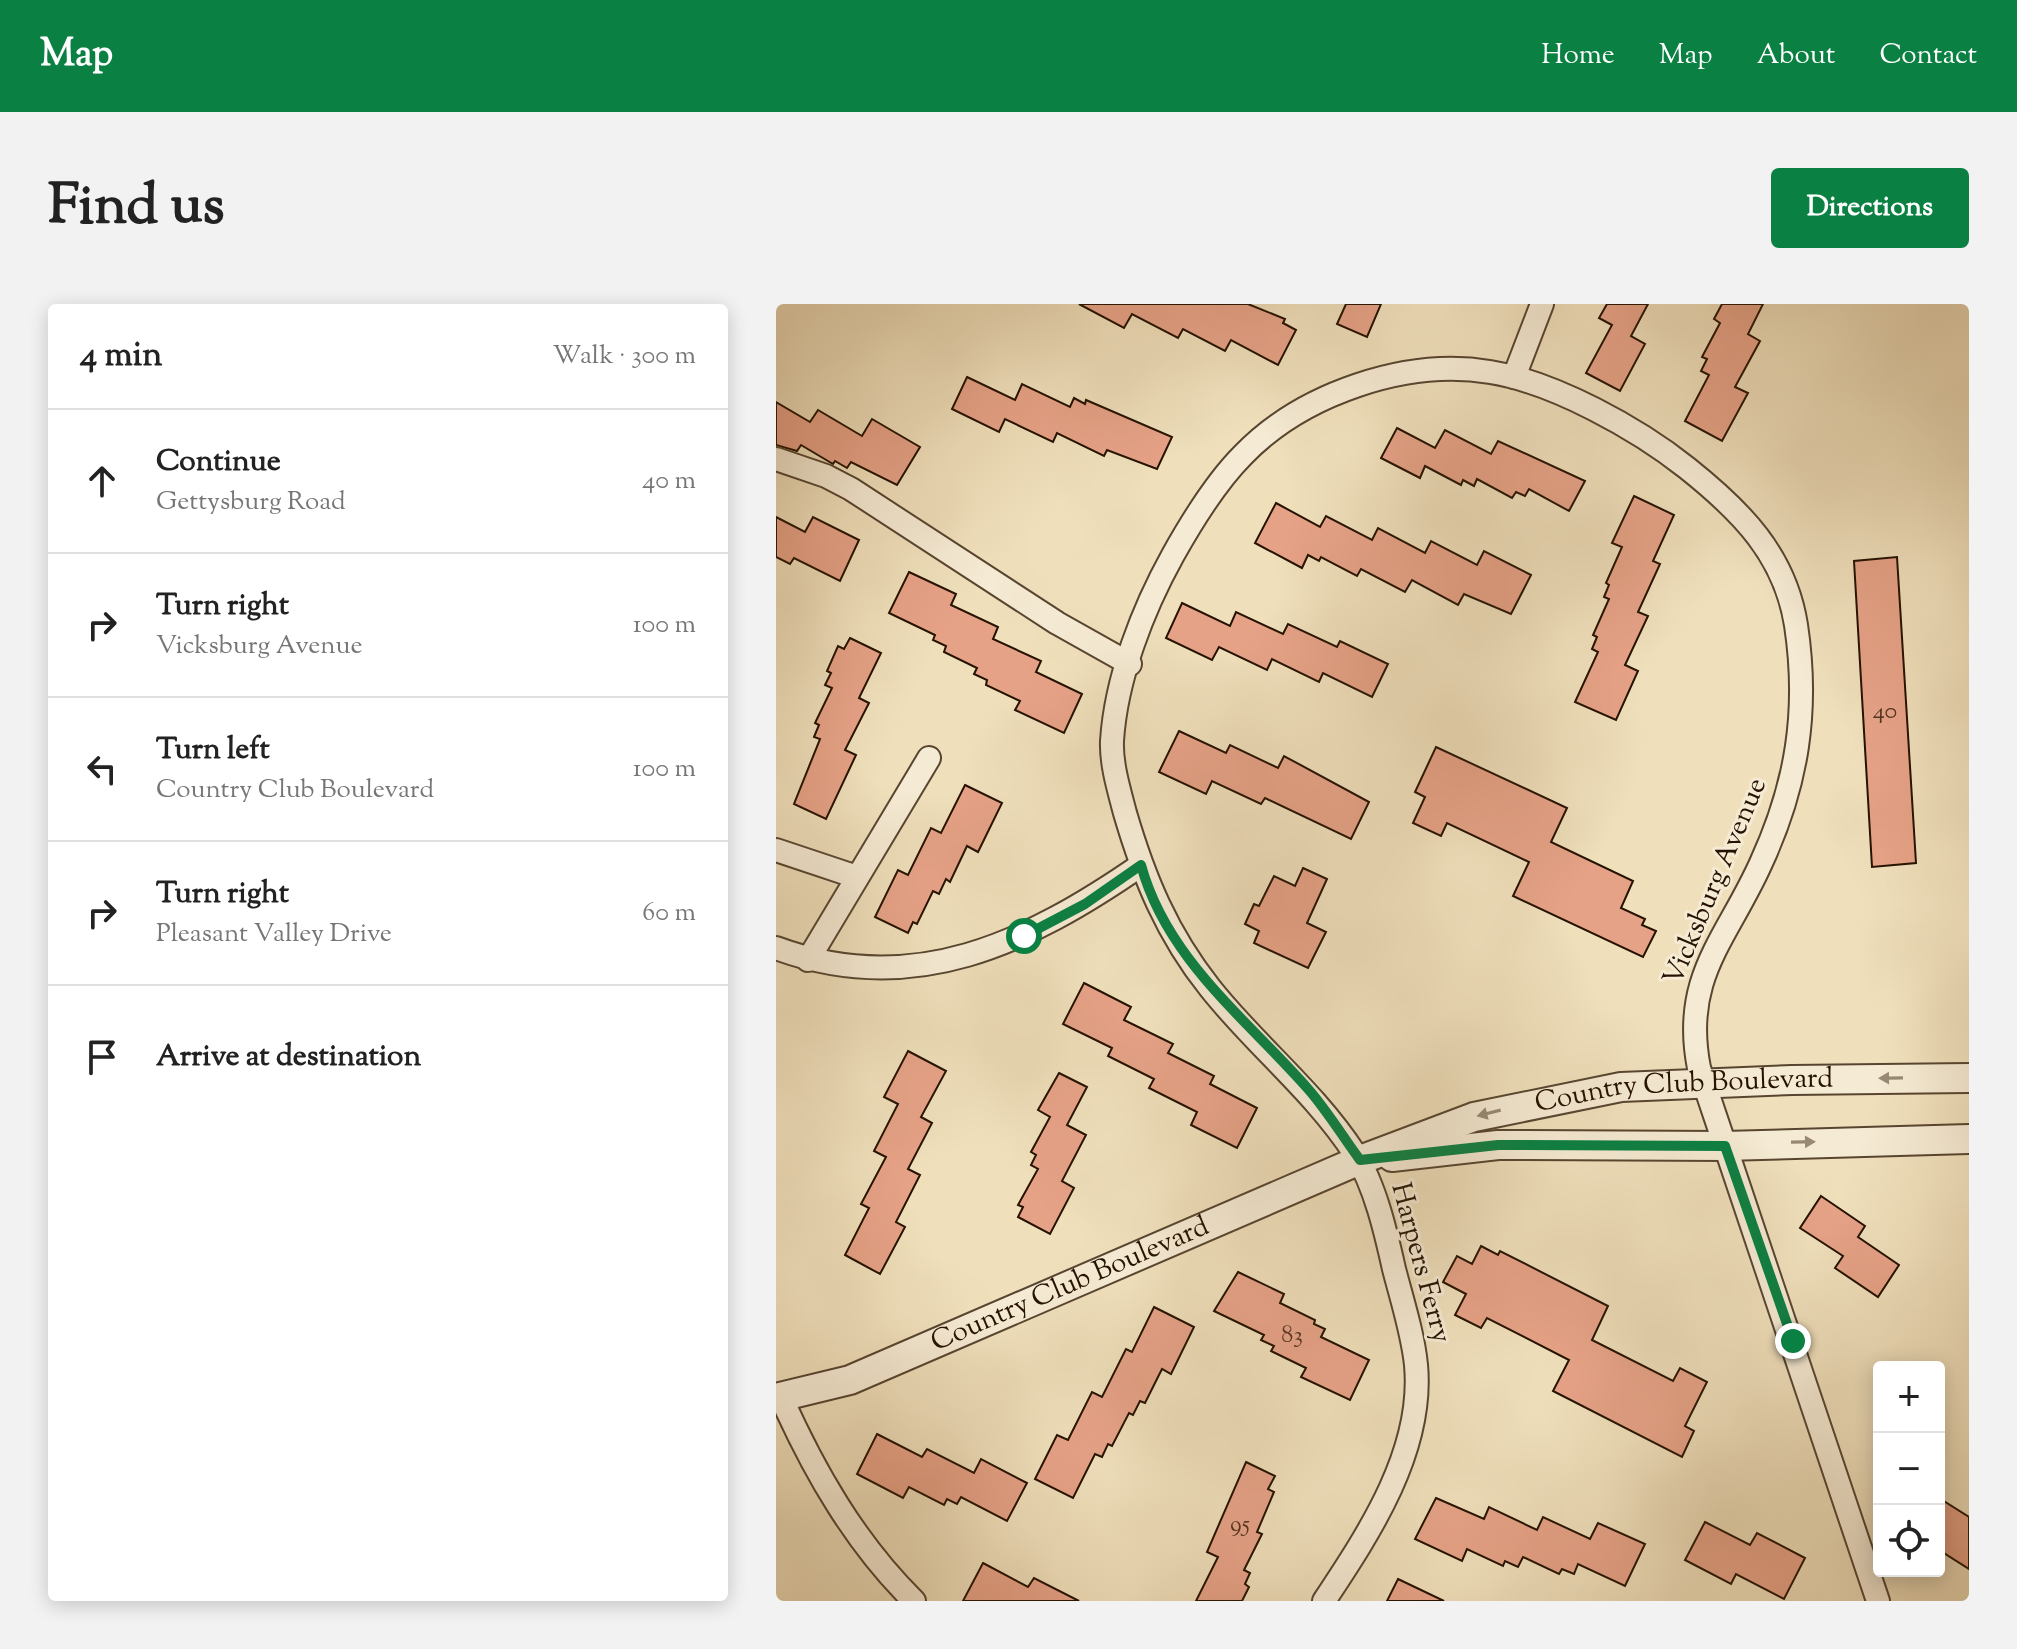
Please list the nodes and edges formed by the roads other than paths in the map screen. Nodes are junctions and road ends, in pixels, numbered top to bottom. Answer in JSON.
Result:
{"nodes":[{"id":1,"x":1542,"y":304,"type":"edge"},
{"id":2,"x":1514,"y":377,"type":"junction"},
{"id":3,"x":776,"y":459,"type":"edge"},
{"id":4,"x":1130,"y":664,"type":"junction"},
{"id":5,"x":929,"y":758,"type":"dead end"},
{"id":6,"x":776,"y":850,"type":"edge"},
{"id":7,"x":1141,"y":865,"type":"junction"},
{"id":8,"x":857,"y":877,"type":"junction"},
{"id":9,"x":776,"y":948,"type":"edge"},
{"id":10,"x":808,"y":960,"type":"junction"},
{"id":11,"x":1969,"y":1078,"type":"edge"},
{"id":12,"x":1705,"y":1084,"type":"junction"},
{"id":13,"x":1969,"y":1139,"type":"edge"},
{"id":14,"x":1725,"y":1146,"type":"junction"},
{"id":15,"x":1360,"y":1160,"type":"junction"},
{"id":16,"x":778,"y":1397,"type":"edge"},
{"id":17,"x":914,"y":1601,"type":"edge"},
{"id":18,"x":1324,"y":1601,"type":"edge"},
{"id":19,"x":1878,"y":1601,"type":"edge"}],
"edges":[{"from":1,"to":2,"type":"street"},
{"from":2,"to":4,"type":"street","name":"Vicksburg Avenue"},
{"from":2,"to":12,"type":"street","name":"Vicksburg Avenue"},
{"from":3,"to":4,"type":"street"},
{"from":4,"to":7,"type":"street","name":"Vicksburg Avenue"},
{"from":5,"to":8,"type":"street"},
{"from":6,"to":8,"type":"street"},
{"from":7,"to":10,"type":"street"},
{"from":7,"to":15,"type":"street","name":"Vicksburg Avenue"},
{"from":8,"to":10,"type":"street"},
{"from":9,"to":10,"type":"street"},
{"from":11,"to":12,"type":"street","name":"Country Club Boulevard","one_way":true},
{"from":12,"to":14,"type":"street","name":"Vicksburg Avenue"},
{"from":12,"to":15,"type":"street","name":"Country Club Boulevard","one_way":true},
{"from":14,"to":13,"type":"street","name":"Country Club Boulevard","one_way":true},
{"from":14,"to":15,"type":"street","name":"Country Club Boulevard"},
{"from":14,"to":19,"type":"street","name":"Vicksburg Avenue"},
{"from":15,"to":16,"type":"street","name":"Country Club Boulevard"},
{"from":15,"to":18,"type":"street","name":"Harpers Ferry"},
{"from":16,"to":17,"type":"street"}]}
